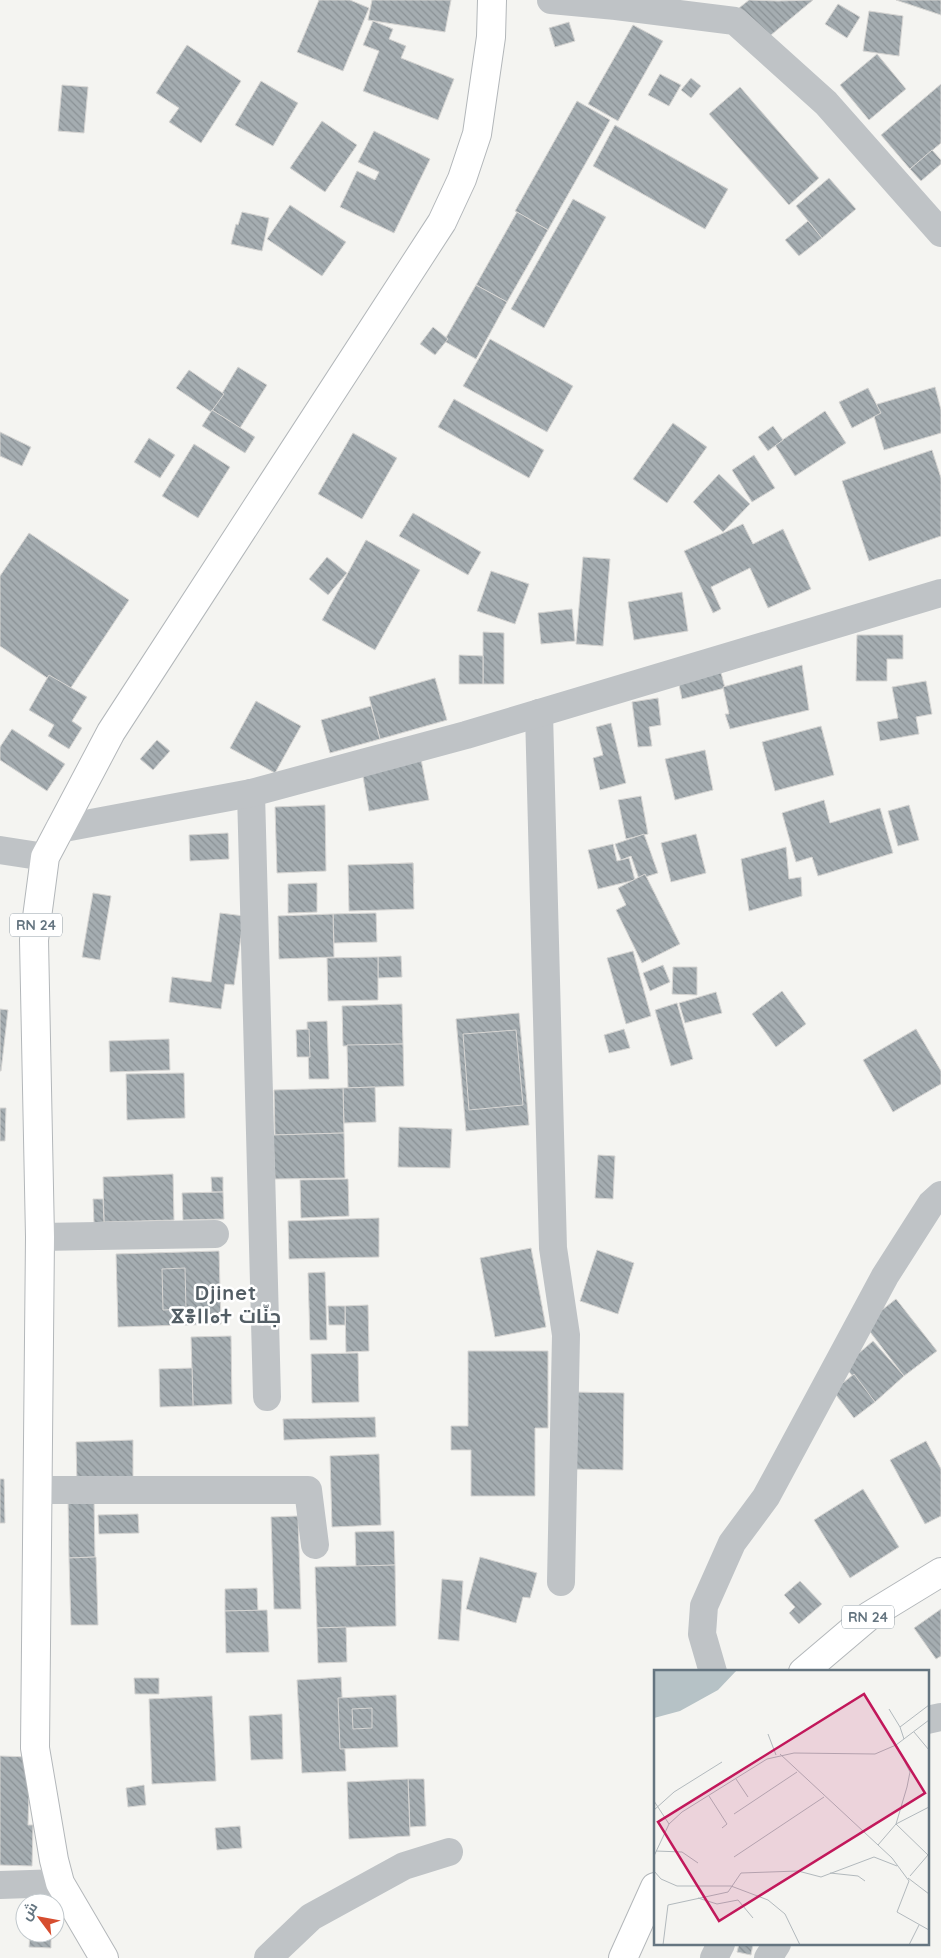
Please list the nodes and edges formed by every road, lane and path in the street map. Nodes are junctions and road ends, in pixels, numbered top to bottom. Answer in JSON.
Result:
{"nodes":[{"id":1,"x":492,"y":0,"type":"edge"},
{"id":2,"x":551,"y":0,"type":"edge"},
{"id":3,"x":941,"y":233,"type":"edge"},
{"id":4,"x":941,"y":593,"type":"edge"},
{"id":5,"x":539,"y":713,"type":"junction"},
{"id":6,"x":252,"y":793,"type":"junction"},
{"id":7,"x":59,"y":829,"type":"junction"},
{"id":8,"x":0,"y":850,"type":"edge"},
{"id":9,"x":45,"y":857,"type":"junction"},
{"id":10,"x":941,"y":1195,"type":"edge"},
{"id":11,"x":214,"y":1234,"type":"dead end"},
{"id":12,"x":40,"y":1237,"type":"junction"},
{"id":13,"x":267,"y":1397,"type":"dead end"},
{"id":14,"x":38,"y":1490,"type":"junction"},
{"id":15,"x":315,"y":1545,"type":"dead end"},
{"id":16,"x":941,"y":1572,"type":"edge"},
{"id":17,"x":561,"y":1582,"type":"dead end"},
{"id":18,"x":712,"y":1670,"type":"edge"},
{"id":19,"x":805,"y":1670,"type":"edge"},
{"id":20,"x":941,"y":1717,"type":"edge"},
{"id":21,"x":928,"y":1720,"type":"edge"},
{"id":22,"x":450,"y":1852,"type":"dead end"},
{"id":23,"x":60,"y":1883,"type":"junction"},
{"id":24,"x":0,"y":1885,"type":"edge"},
{"id":25,"x":654,"y":1889,"type":"edge"},
{"id":26,"x":720,"y":1946,"type":"edge"},
{"id":27,"x":776,"y":1946,"type":"edge"},
{"id":28,"x":104,"y":1958,"type":"edge"},
{"id":29,"x":268,"y":1958,"type":"edge"},
{"id":30,"x":623,"y":1958,"type":"edge"},
{"id":31,"x":714,"y":1958,"type":"edge"},
{"id":32,"x":768,"y":1958,"type":"edge"}],
"edges":[{"from":1,"to":7,"type":"main road","number":"RN 24"},
{"from":2,"to":3,"type":"street"},
{"from":4,"to":5,"type":"street"},
{"from":5,"to":6,"type":"street"},
{"from":5,"to":17,"type":"street"},
{"from":6,"to":7,"type":"street"},
{"from":6,"to":13,"type":"street"},
{"from":7,"to":9,"type":"main road","number":"RN 24"},
{"from":8,"to":9,"type":"street"},
{"from":9,"to":12,"type":"main road","number":"RN 24"},
{"from":10,"to":18,"type":"street"},
{"from":11,"to":12,"type":"street"},
{"from":12,"to":14,"type":"main road","number":"RN 24"},
{"from":14,"to":15,"type":"street"},
{"from":14,"to":23,"type":"main road","number":"RN 24"},
{"from":16,"to":19,"type":"main road","number":"RN 24"},
{"from":20,"to":21,"type":"street"},
{"from":22,"to":29,"type":"street"},
{"from":23,"to":24,"type":"street"},
{"from":23,"to":28,"type":"main road","number":"RN 24"},
{"from":25,"to":30,"type":"main road"},
{"from":26,"to":31,"type":"street"},
{"from":27,"to":32,"type":"street"}]}
